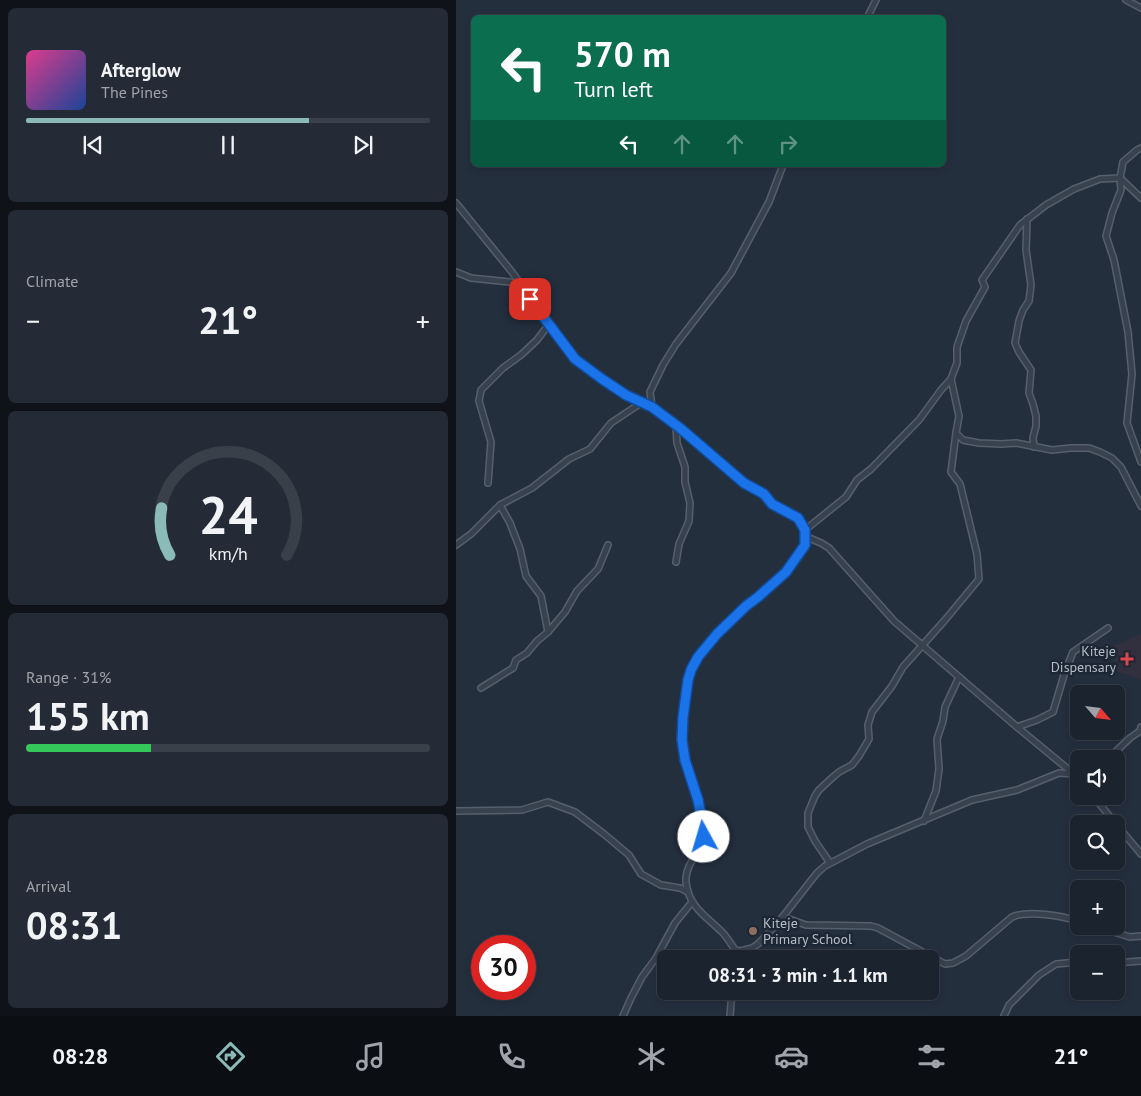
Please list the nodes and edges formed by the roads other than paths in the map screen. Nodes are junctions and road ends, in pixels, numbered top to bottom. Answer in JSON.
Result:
{"nodes":[{"id":1,"x":876,"y":0,"type":"edge"},
{"id":2,"x":1126,"y":0,"type":"edge"},
{"id":3,"x":1141,"y":8,"type":"edge"},
{"id":4,"x":868,"y":15,"type":"edge"},
{"id":5,"x":1141,"y":148,"type":"edge"},
{"id":6,"x":782,"y":167,"type":"edge"},
{"id":7,"x":1120,"y":178,"type":"junction"},
{"id":8,"x":1141,"y":198,"type":"edge"},
{"id":9,"x":456,"y":203,"type":"edge"},
{"id":10,"x":1027,"y":219,"type":"junction"},
{"id":11,"x":456,"y":272,"type":"edge"},
{"id":12,"x":521,"y":285,"type":"junction"},
{"id":13,"x":549,"y":324,"type":"junction"},
{"id":14,"x":951,"y":378,"type":"junction"},
{"id":15,"x":641,"y":402,"type":"junction"},
{"id":16,"x":652,"y":407,"type":"junction"},
{"id":17,"x":676,"y":424,"type":"junction"},
{"id":18,"x":956,"y":433,"type":"junction"},
{"id":19,"x":1034,"y":447,"type":"junction"},
{"id":20,"x":1141,"y":462,"type":"edge"},
{"id":21,"x":488,"y":483,"type":"dead end"},
{"id":22,"x":500,"y":505,"type":"junction"},
{"id":23,"x":1141,"y":506,"type":"edge"},
{"id":24,"x":806,"y":532,"type":"junction"},
{"id":25,"x":456,"y":545,"type":"edge"},
{"id":26,"x":608,"y":545,"type":"dead end"},
{"id":27,"x":676,"y":562,"type":"dead end"},
{"id":28,"x":1108,"y":628,"type":"dead end"},
{"id":29,"x":548,"y":632,"type":"junction"},
{"id":30,"x":922,"y":645,"type":"junction"},
{"id":31,"x":959,"y":677,"type":"junction"},
{"id":32,"x":481,"y":688,"type":"dead end"},
{"id":33,"x":1017,"y":727,"type":"junction"},
{"id":34,"x":1141,"y":727,"type":"edge"},
{"id":35,"x":1117,"y":750,"type":"edge"},
{"id":36,"x":1070,"y":768,"type":"edge"},
{"id":37,"x":1070,"y":773,"type":"edge"},
{"id":38,"x":1100,"y":805,"type":"edge"},
{"id":39,"x":456,"y":811,"type":"edge"},
{"id":40,"x":1109,"y":815,"type":"edge"},
{"id":41,"x":924,"y":821,"type":"junction"},
{"id":42,"x":1125,"y":835,"type":"edge"},
{"id":43,"x":1141,"y":854,"type":"edge"},
{"id":44,"x":830,"y":863,"type":"junction"},
{"id":45,"x":688,"y":893,"type":"junction"},
{"id":46,"x":692,"y":902,"type":"junction"},
{"id":47,"x":1070,"y":919,"type":"edge"},
{"id":48,"x":777,"y":924,"type":"junction"},
{"id":49,"x":1124,"y":935,"type":"edge"},
{"id":50,"x":1141,"y":936,"type":"edge"},
{"id":51,"x":735,"y":950,"type":"edge"},
{"id":52,"x":746,"y":950,"type":"edge"},
{"id":53,"x":1141,"y":961,"type":"edge"},
{"id":54,"x":1125,"y":962,"type":"edge"},
{"id":55,"x":1070,"y":963,"type":"edge"},
{"id":56,"x":731,"y":1000,"type":"edge"},
{"id":57,"x":730,"y":1015,"type":"edge"},
{"id":58,"x":623,"y":1016,"type":"edge"},
{"id":59,"x":1004,"y":1016,"type":"edge"}],
"edges":[{"from":1,"to":4,"type":"street"},
{"from":2,"to":3,"type":"street"},
{"from":5,"to":7,"type":"street"},
{"from":6,"to":16,"type":"street"},
{"from":7,"to":8,"type":"street"},
{"from":7,"to":10,"type":"street"},
{"from":7,"to":20,"type":"street"},
{"from":9,"to":12,"type":"street"},
{"from":10,"to":14,"type":"street"},
{"from":10,"to":19,"type":"street"},
{"from":11,"to":12,"type":"street"},
{"from":12,"to":13,"type":"street"},
{"from":13,"to":15,"type":"street"},
{"from":13,"to":21,"type":"street"},
{"from":14,"to":18,"type":"street"},
{"from":14,"to":24,"type":"street"},
{"from":15,"to":16,"type":"street"},
{"from":15,"to":22,"type":"street"},
{"from":16,"to":17,"type":"street"},
{"from":17,"to":24,"type":"street"},
{"from":17,"to":27,"type":"street"},
{"from":18,"to":19,"type":"street"},
{"from":18,"to":30,"type":"street"},
{"from":19,"to":23,"type":"street"},
{"from":22,"to":25,"type":"street"},
{"from":22,"to":29,"type":"street"},
{"from":24,"to":30,"type":"street"},
{"from":24,"to":45,"type":"street"},
{"from":26,"to":29,"type":"street"},
{"from":28,"to":33,"type":"street"},
{"from":29,"to":32,"type":"street"},
{"from":30,"to":31,"type":"street"},
{"from":30,"to":44,"type":"street"},
{"from":31,"to":33,"type":"street"},
{"from":31,"to":41,"type":"street"},
{"from":33,"to":36,"type":"street"},
{"from":34,"to":35,"type":"street"},
{"from":37,"to":41,"type":"street"},
{"from":38,"to":40,"type":"street"},
{"from":39,"to":45,"type":"street"},
{"from":41,"to":44,"type":"street"},
{"from":42,"to":43,"type":"street"},
{"from":44,"to":48,"type":"street"},
{"from":45,"to":46,"type":"street"},
{"from":46,"to":51,"type":"street"},
{"from":46,"to":58,"type":"street"},
{"from":47,"to":48,"type":"street"},
{"from":48,"to":52,"type":"street"},
{"from":49,"to":50,"type":"street"},
{"from":53,"to":54,"type":"street"},
{"from":55,"to":59,"type":"street"},
{"from":56,"to":57,"type":"street"}]}
